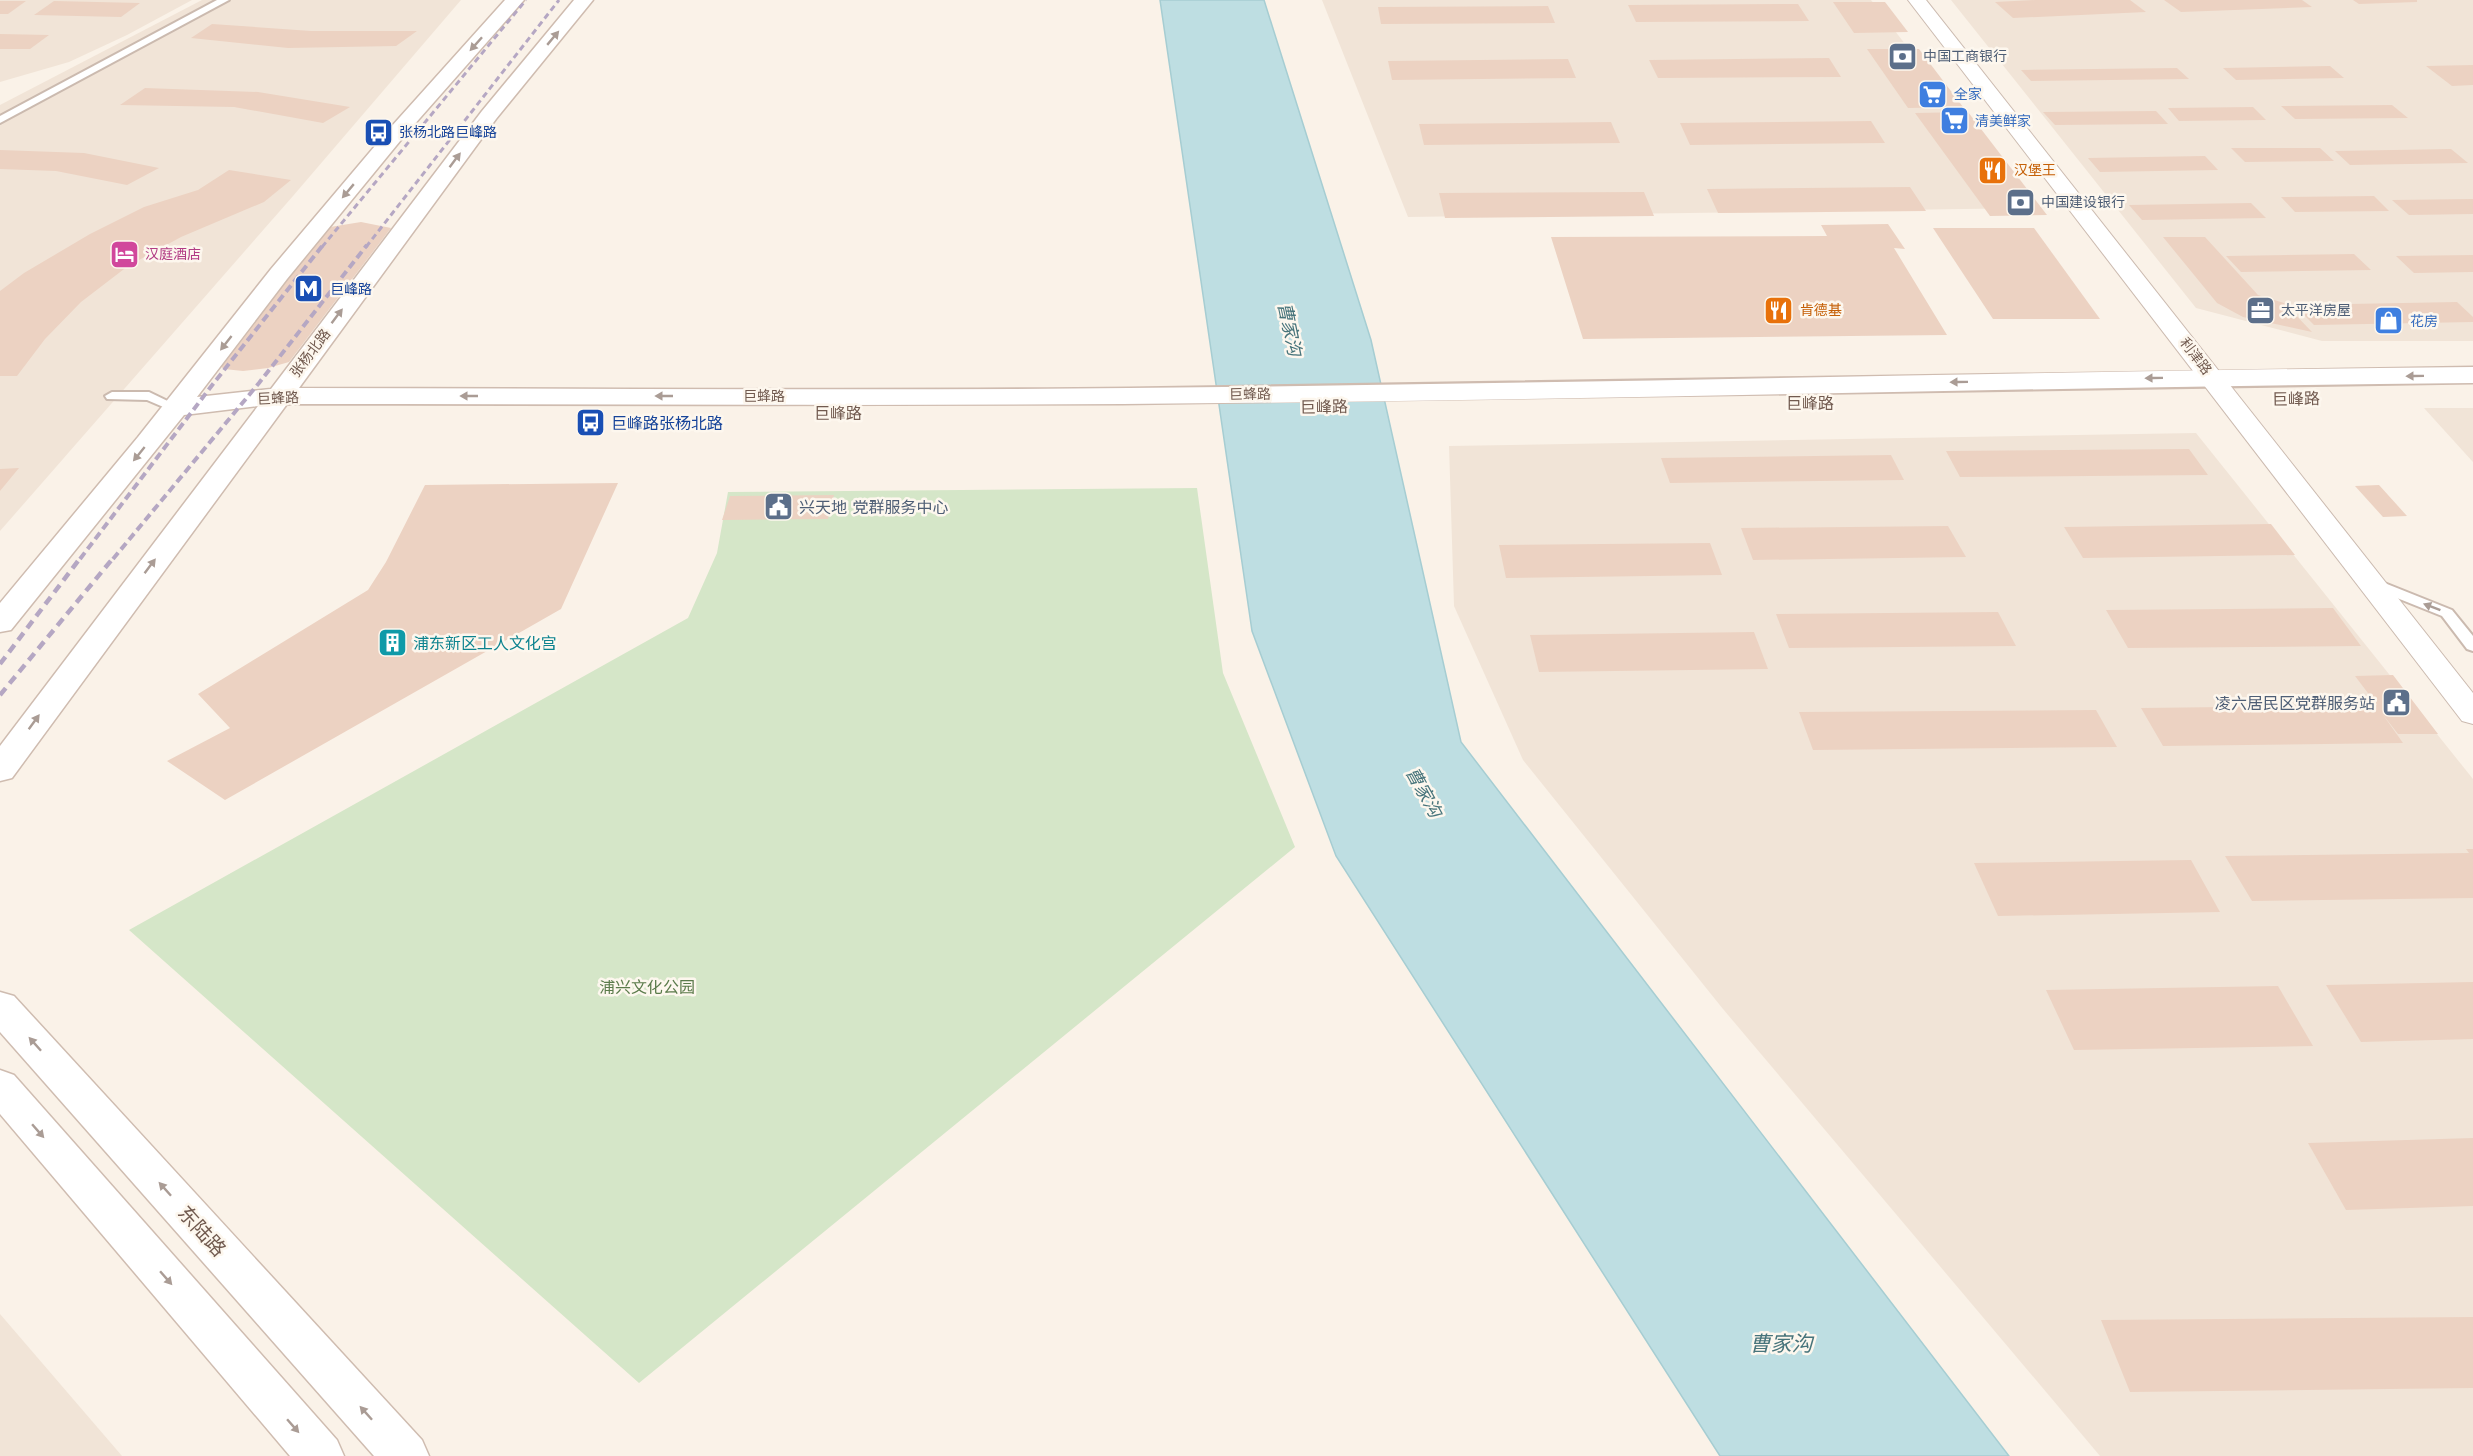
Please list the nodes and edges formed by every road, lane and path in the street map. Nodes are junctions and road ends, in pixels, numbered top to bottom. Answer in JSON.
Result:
{"nodes":[{"id":1,"x":224,"y":0,"type":"edge"},
{"id":2,"x":515,"y":0,"type":"edge"},
{"id":3,"x":584,"y":0,"type":"edge"},
{"id":4,"x":1917,"y":0,"type":"edge"},
{"id":5,"x":0,"y":120,"type":"edge"},
{"id":6,"x":2473,"y":375,"type":"edge"},
{"id":7,"x":2212,"y":377,"type":"junction"},
{"id":8,"x":112,"y":396,"type":"dead end"},
{"id":9,"x":2473,"y":398,"type":"edge"},
{"id":10,"x":1462,"y":399,"type":"junction"},
{"id":11,"x":2230,"y":400,"type":"junction"},
{"id":12,"x":269,"y":407,"type":"junction"},
{"id":13,"x":176,"y":408,"type":"junction"},
{"id":14,"x":2372,"y":584,"type":"junction"},
{"id":15,"x":0,"y":623,"type":"edge"},
{"id":16,"x":2473,"y":646,"type":"edge"},
{"id":17,"x":2473,"y":714,"type":"edge"},
{"id":18,"x":0,"y":770,"type":"edge"},
{"id":19,"x":0,"y":1006,"type":"edge"},
{"id":20,"x":0,"y":1086,"type":"edge"},
{"id":21,"x":320,"y":1456,"type":"edge"},
{"id":22,"x":405,"y":1456,"type":"edge"}],
"edges":[{"from":1,"to":5,"type":"lane"},
{"from":2,"to":13,"type":"main road","one_way":true},
{"from":12,"to":3,"type":"main road","name":"张杨北路","one_way":true},
{"from":4,"to":7,"type":"street","name":"利津路"},
{"from":6,"to":7,"type":"main road","name":"巨峰路","one_way":true},
{"from":7,"to":10,"type":"main road","name":"巨峰路","one_way":true},
{"from":7,"to":11,"type":"street","name":"利津路"},
{"from":8,"to":13,"type":"lane"},
{"from":9,"to":11,"type":"main road","name":"巨峰路"},
{"from":10,"to":11,"type":"main road","name":"巨峰路"},
{"from":10,"to":12,"type":"main road","name":"巨峰路"},
{"from":11,"to":14,"type":"street","name":"利津路"},
{"from":12,"to":13,"type":"main road","name":"巨峰路"},
{"from":18,"to":12,"type":"main road","name":"张杨北路","one_way":true},
{"from":13,"to":15,"type":"main road","one_way":true},
{"from":16,"to":14,"type":"lane","one_way":true},
{"from":14,"to":17,"type":"street","name":"利津路"},
{"from":22,"to":19,"type":"main road","name":"东陆路","one_way":true},
{"from":20,"to":21,"type":"main road","one_way":true}]}
